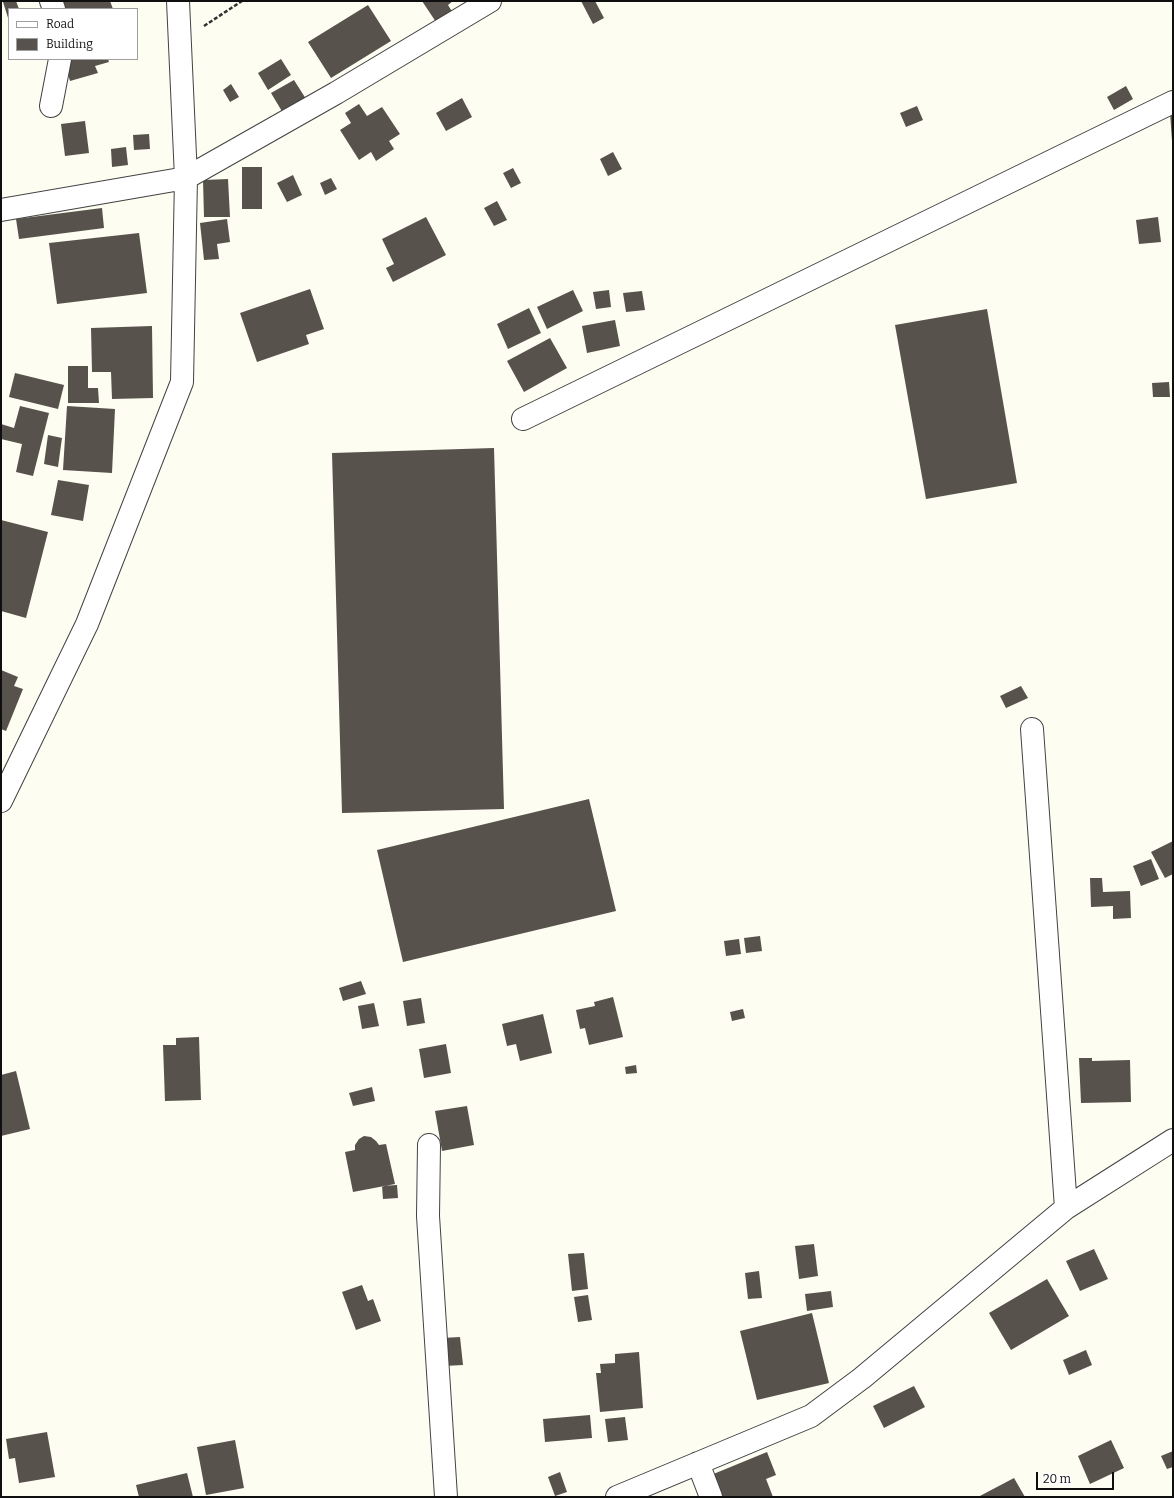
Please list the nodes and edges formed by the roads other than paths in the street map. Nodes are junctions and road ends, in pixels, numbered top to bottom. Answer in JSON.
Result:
{"nodes":[{"id":1,"x":178,"y":1,"type":"edge"},
{"id":2,"x":490,"y":1,"type":"edge"},
{"id":3,"x":60,"y":60,"type":"edge"},
{"id":4,"x":1173,"y":102,"type":"edge"},
{"id":5,"x":51,"y":106,"type":"dead end"},
{"id":6,"x":186,"y":178,"type":"junction"},
{"id":7,"x":1,"y":210,"type":"edge"},
{"id":8,"x":523,"y":419,"type":"dead end"},
{"id":9,"x":1032,"y":730,"type":"dead end"},
{"id":10,"x":1,"y":801,"type":"edge"},
{"id":11,"x":1173,"y":1140,"type":"edge"},
{"id":12,"x":429,"y":1145,"type":"dead end"},
{"id":13,"x":1066,"y":1208,"type":"junction"},
{"id":14,"x":698,"y":1463,"type":"junction"},
{"id":15,"x":446,"y":1497,"type":"edge"},
{"id":16,"x":617,"y":1497,"type":"edge"},
{"id":17,"x":711,"y":1497,"type":"edge"}],
"edges":[{"from":1,"to":6,"type":"street"},
{"from":2,"to":6,"type":"street"},
{"from":3,"to":5,"type":"street"},
{"from":4,"to":8,"type":"street"},
{"from":6,"to":7,"type":"street"},
{"from":6,"to":10,"type":"street"},
{"from":9,"to":13,"type":"street"},
{"from":11,"to":13,"type":"street"},
{"from":12,"to":15,"type":"street"},
{"from":13,"to":14,"type":"street"},
{"from":14,"to":16,"type":"street"},
{"from":14,"to":17,"type":"street"}]}
